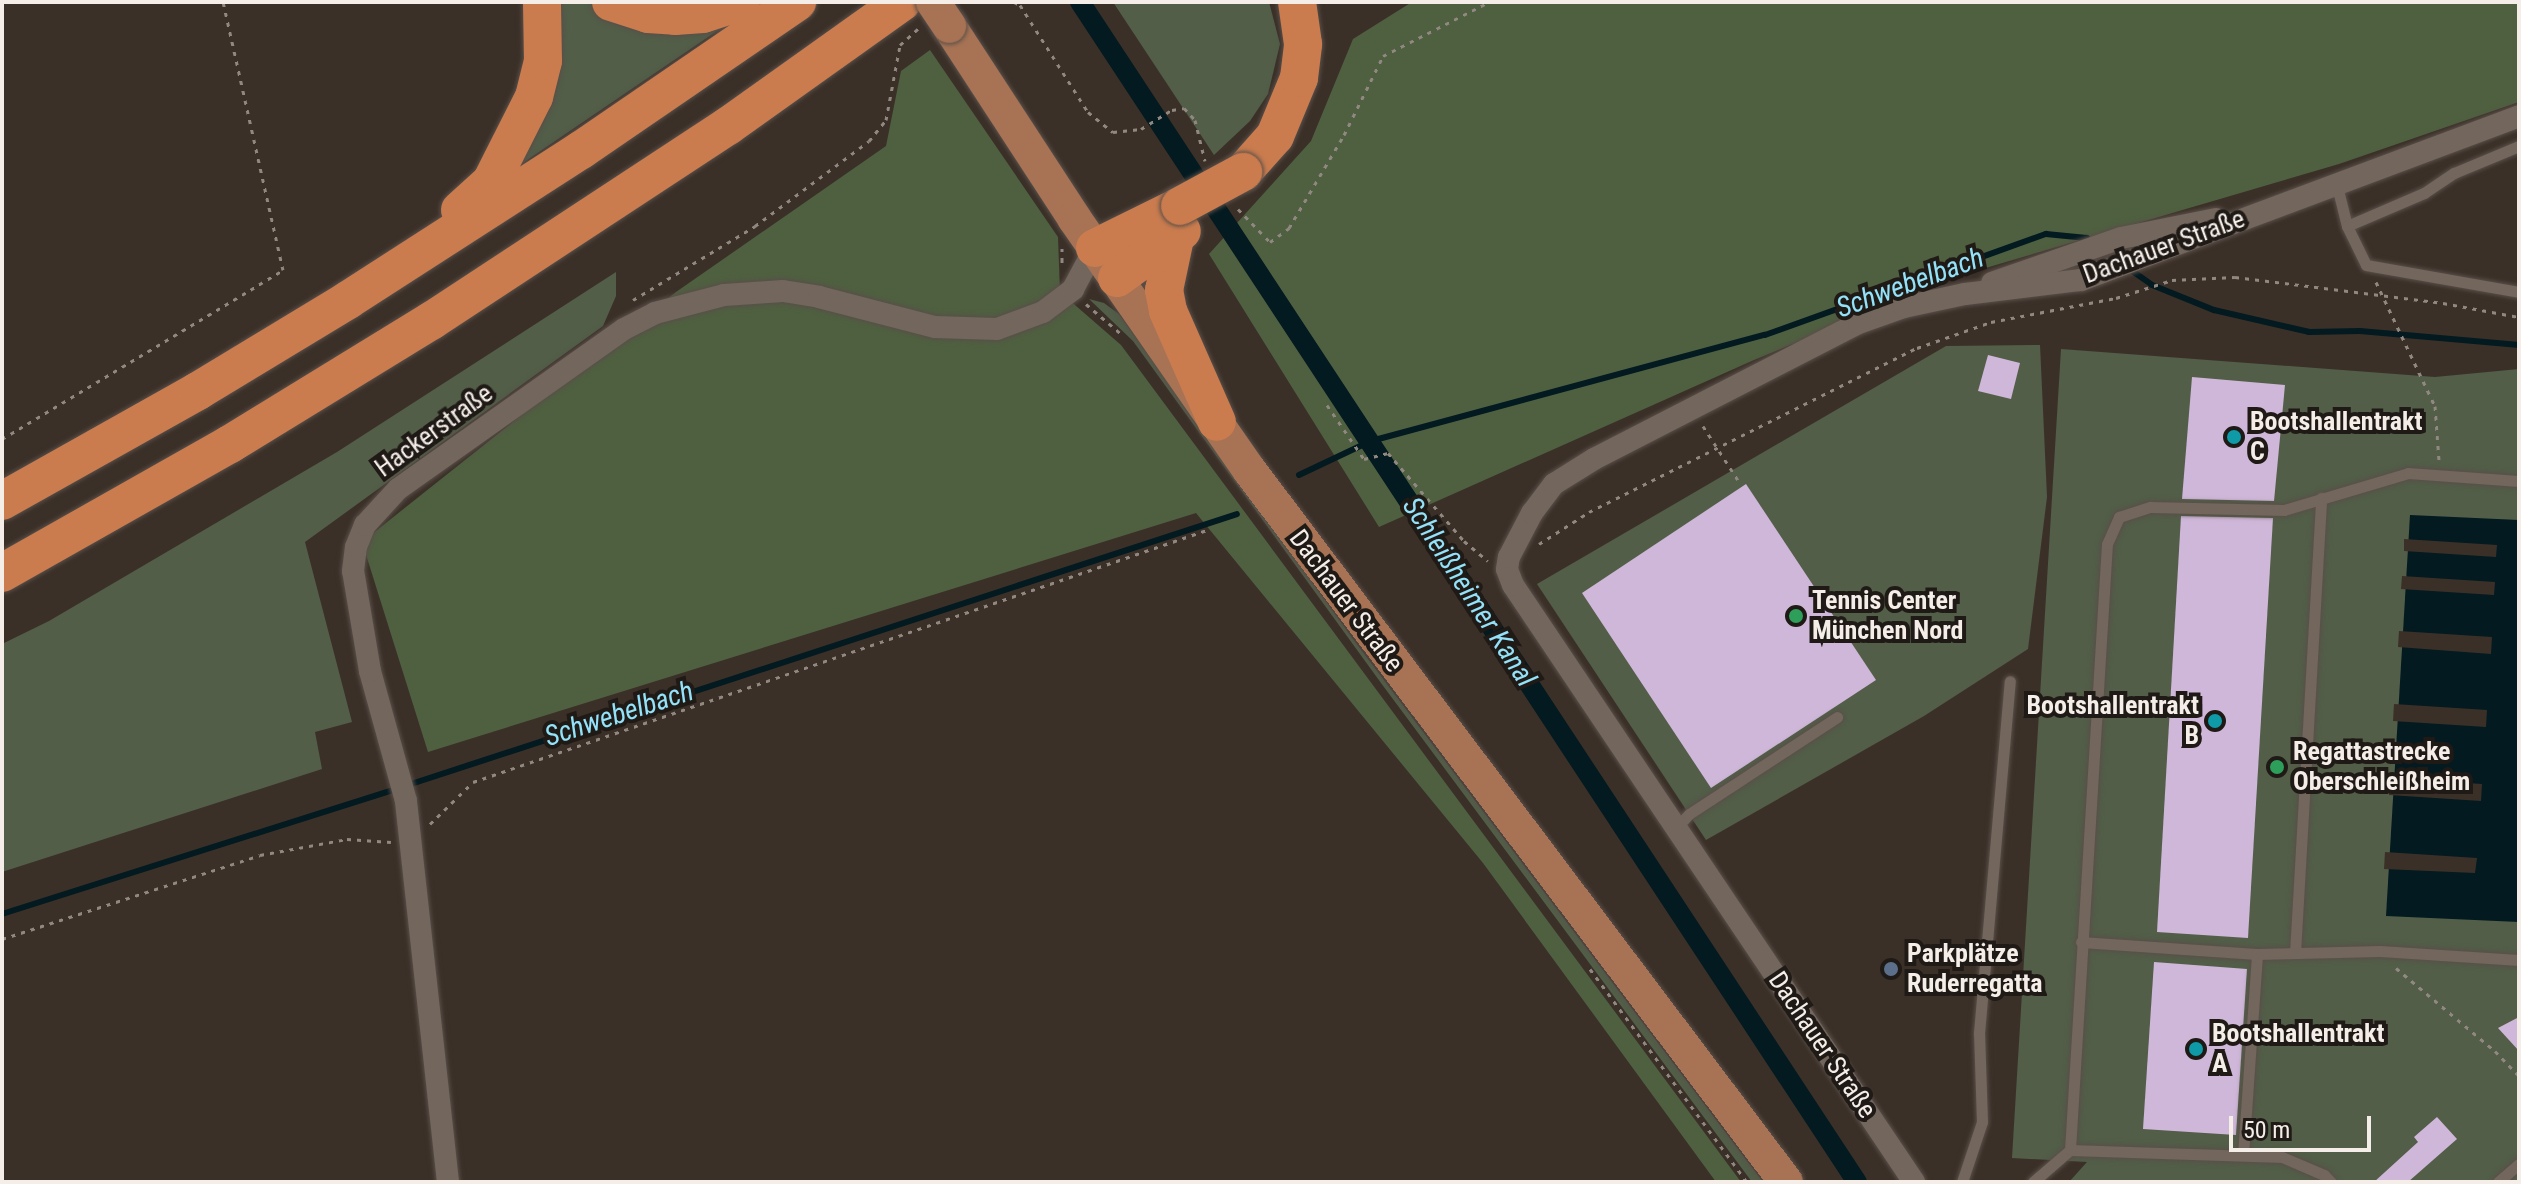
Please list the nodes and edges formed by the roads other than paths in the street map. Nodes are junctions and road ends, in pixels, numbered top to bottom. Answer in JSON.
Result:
{"nodes":[{"id":1,"x":542,"y":2,"type":"edge"},
{"id":2,"x":611,"y":2,"type":"edge"},
{"id":3,"x":741,"y":2,"type":"edge"},
{"id":4,"x":797,"y":2,"type":"edge"},
{"id":5,"x":1297,"y":2,"type":"edge"},
{"id":6,"x":927,"y":14,"type":"edge"},
{"id":7,"x":2519,"y":116,"type":"edge"},
{"id":8,"x":2519,"y":146,"type":"edge"},
{"id":9,"x":2336,"y":182,"type":"junction"},
{"id":10,"x":2267,"y":209,"type":"junction"},
{"id":11,"x":1182,"y":222,"type":"junction"},
{"id":12,"x":2347,"y":226,"type":"junction"},
{"id":13,"x":1106,"y":263,"type":"junction"},
{"id":14,"x":1073,"y":289,"type":"junction"},
{"id":15,"x":2519,"y":292,"type":"edge"},
{"id":16,"x":1965,"y":294,"type":"junction"},
{"id":17,"x":348,"y":300,"type":"junction"},
{"id":18,"x":1217,"y":422,"type":"junction"},
{"id":19,"x":2519,"y":481,"type":"edge"},
{"id":20,"x":2321,"y":498,"type":"junction"},
{"id":21,"x":2,"y":501,"type":"edge"},
{"id":22,"x":2,"y":573,"type":"edge"},
{"id":23,"x":2010,"y":681,"type":"dead end"},
{"id":24,"x":1837,"y":717,"type":"dead end"},
{"id":25,"x":1676,"y":828,"type":"junction"},
{"id":26,"x":2081,"y":942,"type":"junction"},
{"id":27,"x":2295,"y":953,"type":"junction"},
{"id":28,"x":2257,"y":954,"type":"junction"},
{"id":29,"x":2519,"y":960,"type":"edge"},
{"id":30,"x":2070,"y":1150,"type":"junction"},
{"id":31,"x":2243,"y":1155,"type":"junction"},
{"id":32,"x":2519,"y":1164,"type":"edge"},
{"id":33,"x":448,"y":1182,"type":"edge"},
{"id":34,"x":1786,"y":1182,"type":"edge"},
{"id":35,"x":1914,"y":1182,"type":"edge"},
{"id":36,"x":1962,"y":1182,"type":"edge"},
{"id":37,"x":2033,"y":1182,"type":"edge"},
{"id":38,"x":2331,"y":1182,"type":"edge"},
{"id":39,"x":2498,"y":1182,"type":"edge"}],
"edges":[{"from":1,"to":17,"type":"highway"},
{"from":2,"to":3,"type":"highway"},
{"from":4,"to":17,"type":"highway"},
{"from":5,"to":11,"type":"highway","bridge":true},
{"from":6,"to":13,"type":"main road","name":"Dachauer Straße"},
{"from":6,"to":22,"type":"highway"},
{"from":7,"to":9,"type":"street","name":"Dachauer Straße"},
{"from":8,"to":12,"type":"lane"},
{"from":9,"to":10,"type":"street","name":"Dachauer Straße"},
{"from":9,"to":12,"type":"lane"},
{"from":10,"to":16,"type":"street","name":"Dachauer Straße"},
{"from":10,"to":16,"type":"street","name":"Dachauer Straße"},
{"from":11,"to":13,"type":"highway"},
{"from":11,"to":18,"type":"highway"},
{"from":12,"to":15,"type":"lane"},
{"from":13,"to":14,"type":"street","name":"Hackerstraße"},
{"from":13,"to":14,"type":"street","name":"Hackerstraße"},
{"from":13,"to":18,"type":"main road","name":"Dachauer Straße"},
{"from":14,"to":33,"type":"street","name":"Hackerstraße"},
{"from":16,"to":25,"type":"street","name":"Dachauer Straße"},
{"from":17,"to":21,"type":"highway"},
{"from":18,"to":34,"type":"main road","name":"Dachauer Straße"},
{"from":19,"to":20,"type":"lane"},
{"from":20,"to":26,"type":"lane"},
{"from":20,"to":27,"type":"lane"},
{"from":23,"to":36,"type":"lane"},
{"from":24,"to":25,"type":"lane"},
{"from":25,"to":35,"type":"street","name":"Dachauer Straße"},
{"from":26,"to":28,"type":"lane"},
{"from":26,"to":30,"type":"lane"},
{"from":27,"to":28,"type":"lane"},
{"from":27,"to":29,"type":"lane"},
{"from":28,"to":31,"type":"lane"},
{"from":30,"to":31,"type":"lane"},
{"from":30,"to":37,"type":"lane"},
{"from":31,"to":38,"type":"lane"},
{"from":32,"to":39,"type":"lane"}]}
